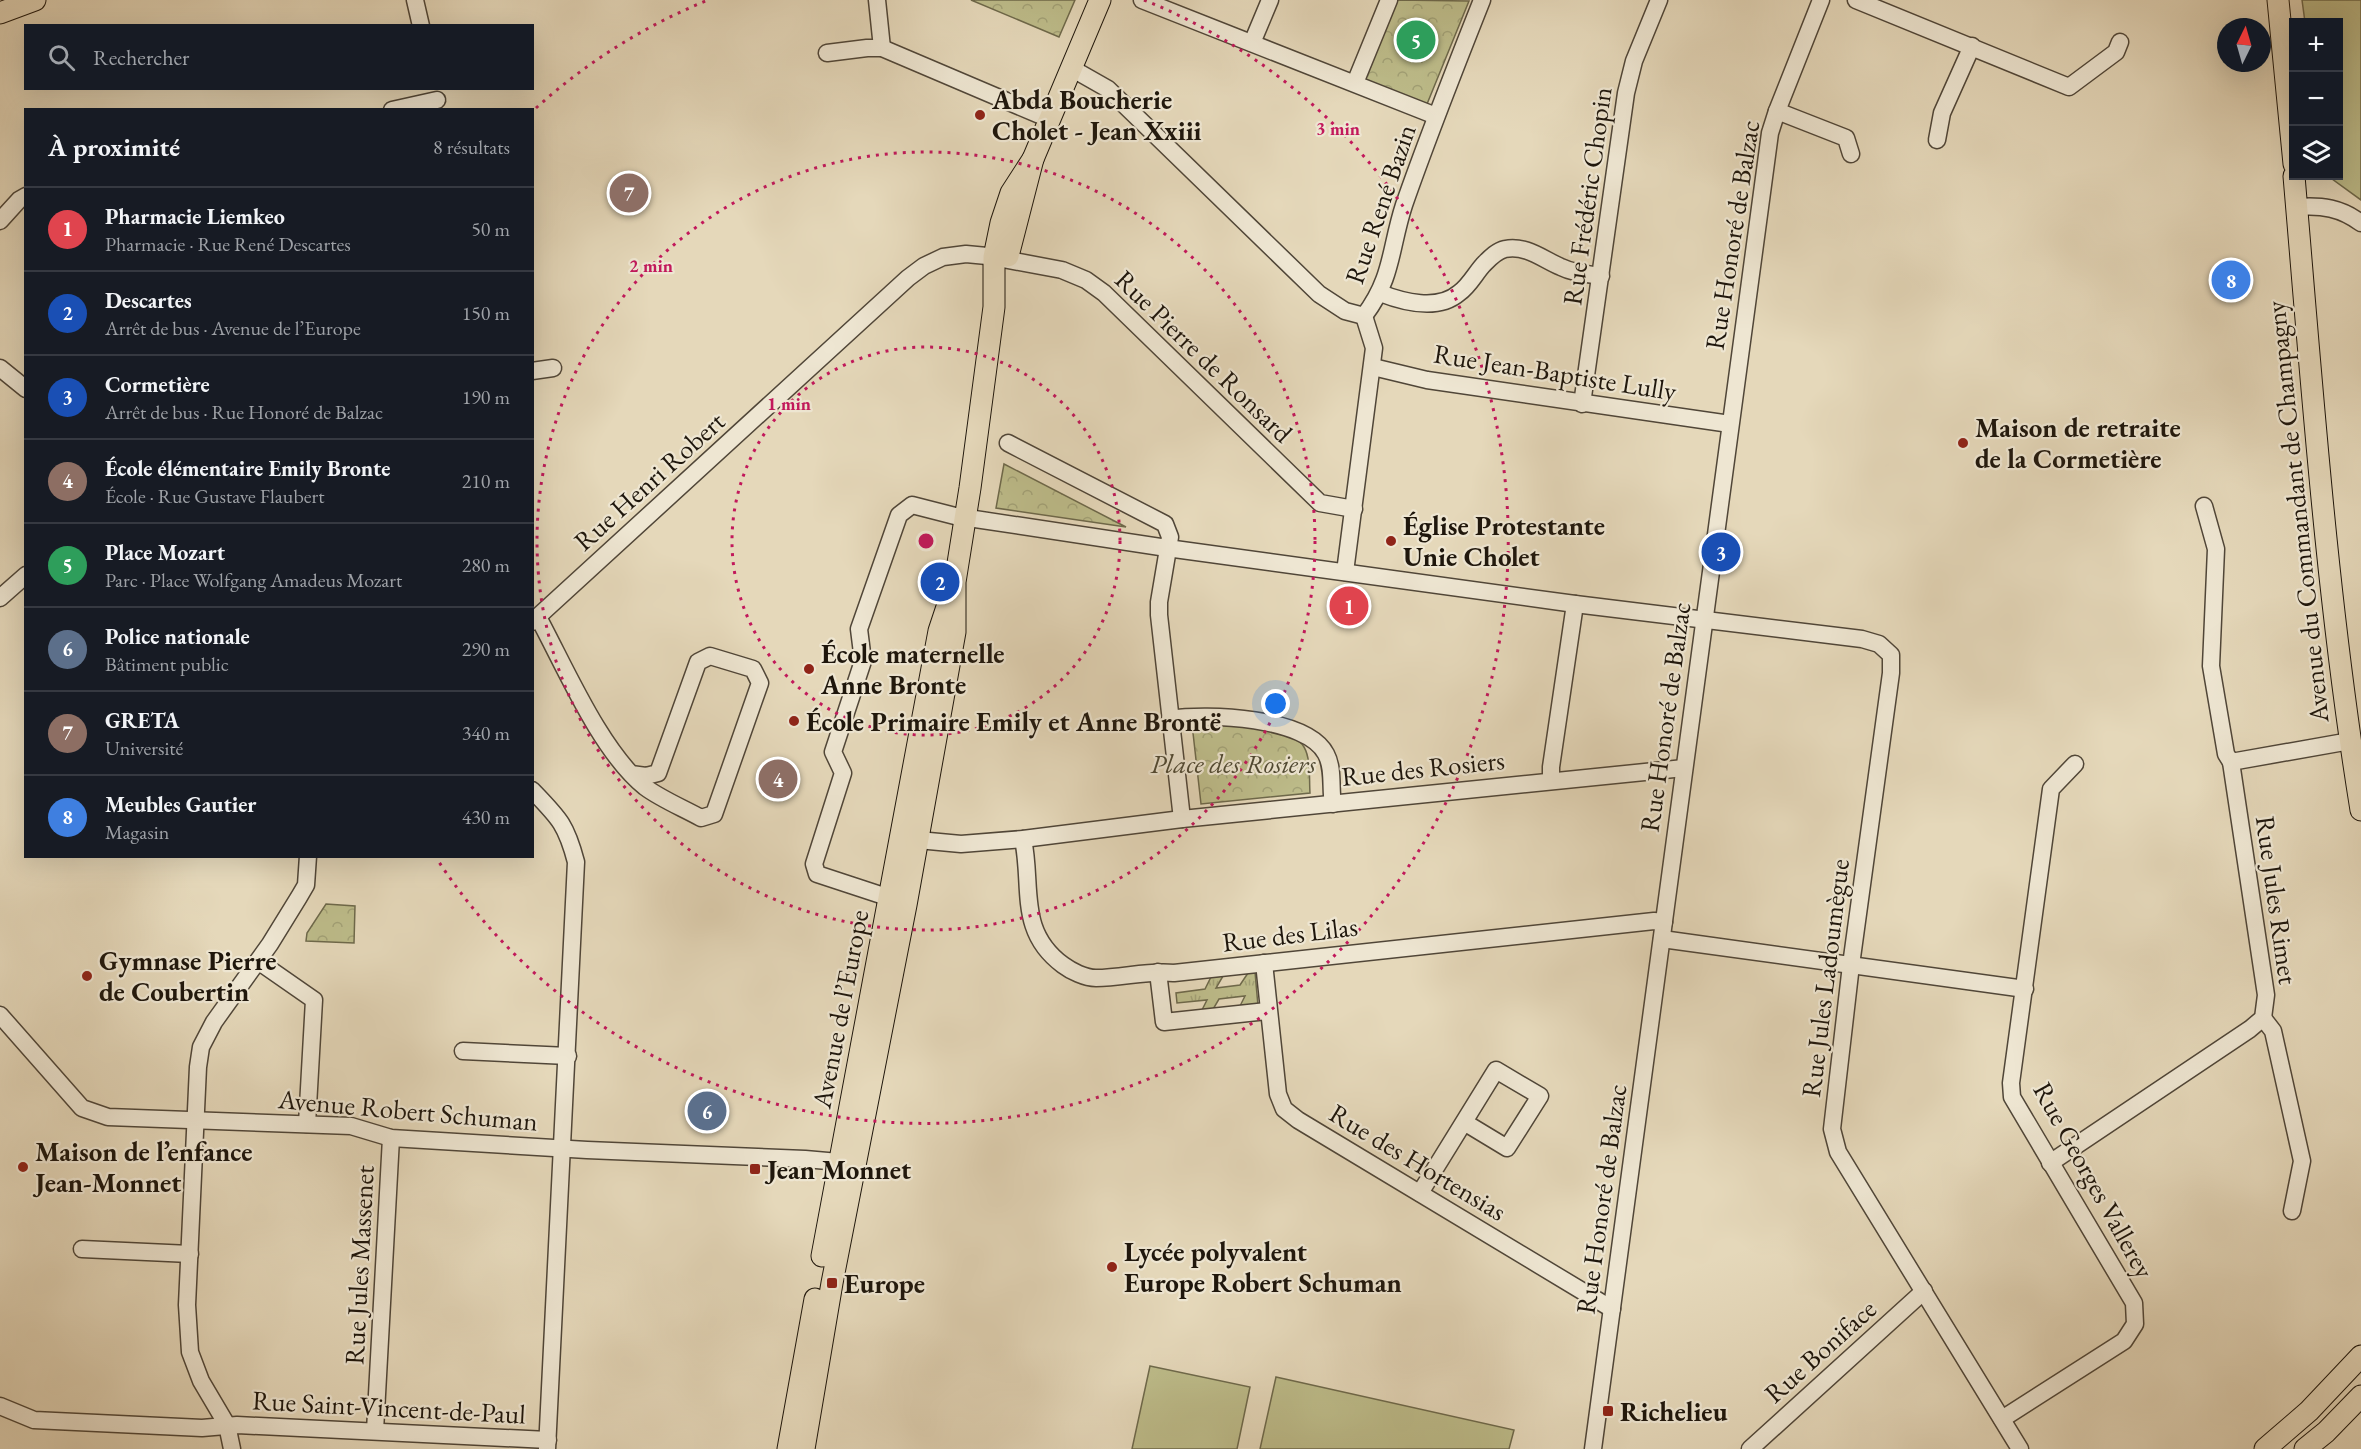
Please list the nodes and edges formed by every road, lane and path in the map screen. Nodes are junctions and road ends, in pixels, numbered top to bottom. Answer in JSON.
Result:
{"nodes":[{"id":1,"x":35,"y":0,"type":"edge"},
{"id":2,"x":415,"y":0,"type":"edge"},
{"id":3,"x":877,"y":0,"type":"edge"},
{"id":4,"x":1100,"y":0,"type":"edge"},
{"id":5,"x":1142,"y":0,"type":"edge"},
{"id":6,"x":1270,"y":0,"type":"edge"},
{"id":7,"x":1389,"y":0,"type":"edge"},
{"id":8,"x":1482,"y":0,"type":"edge"},
{"id":9,"x":1659,"y":0,"type":"edge"},
{"id":10,"x":1821,"y":0,"type":"edge"},
{"id":11,"x":1856,"y":0,"type":"edge"},
{"id":12,"x":2278,"y":0,"type":"edge"},
{"id":13,"x":0,"y":13,"type":"edge"},
{"id":14,"x":421,"y":24,"type":"edge"},
{"id":15,"x":2120,"y":42,"type":"dead end"},
{"id":16,"x":1252,"y":43,"type":"junction"},
{"id":17,"x":1972,"y":46,"type":"junction"},
{"id":18,"x":882,"y":48,"type":"junction"},
{"id":19,"x":827,"y":53,"type":"dead end"},
{"id":20,"x":1071,"y":68,"type":"junction"},
{"id":21,"x":1355,"y":83,"type":"junction"},
{"id":22,"x":437,"y":99,"type":"edge"},
{"id":23,"x":400,"y":108,"type":"edge"},
{"id":24,"x":1777,"y":111,"type":"junction"},
{"id":25,"x":1436,"y":116,"type":"junction"},
{"id":26,"x":1049,"y":119,"type":"junction"},
{"id":27,"x":2290,"y":126,"type":"edge"},
{"id":28,"x":1937,"y":140,"type":"dead end"},
{"id":29,"x":1851,"y":154,"type":"dead end"},
{"id":30,"x":2294,"y":180,"type":"edge"},
{"id":31,"x":24,"y":197,"type":"edge"},
{"id":32,"x":2297,"y":207,"type":"junction"},
{"id":33,"x":0,"y":221,"type":"edge"},
{"id":34,"x":2361,"y":223,"type":"edge"},
{"id":35,"x":1001,"y":258,"type":"junction"},
{"id":36,"x":1601,"y":276,"type":"junction"},
{"id":37,"x":1380,"y":293,"type":"junction"},
{"id":38,"x":1364,"y":316,"type":"junction"},
{"id":39,"x":1373,"y":367,"type":"junction"},
{"id":40,"x":0,"y":368,"type":"edge"},
{"id":41,"x":552,"y":368,"type":"dead end"},
{"id":42,"x":534,"y":371,"type":"edge"},
{"id":43,"x":24,"y":387,"type":"edge"},
{"id":44,"x":1582,"y":404,"type":"junction"},
{"id":45,"x":1730,"y":424,"type":"junction"},
{"id":46,"x":1008,"y":443,"type":"dead end"},
{"id":47,"x":2204,"y":506,"type":"dead end"},
{"id":48,"x":1354,"y":509,"type":"junction"},
{"id":49,"x":966,"y":518,"type":"junction"},
{"id":50,"x":1167,"y":548,"type":"junction"},
{"id":51,"x":1346,"y":572,"type":"junction"},
{"id":52,"x":24,"y":577,"type":"edge"},
{"id":53,"x":955,"y":582,"type":"junction"},
{"id":54,"x":0,"y":598,"type":"edge"},
{"id":55,"x":1575,"y":604,"type":"junction"},
{"id":56,"x":536,"y":620,"type":"edge"},
{"id":57,"x":1705,"y":620,"type":"junction"},
{"id":58,"x":1170,"y":719,"type":"junction"},
{"id":59,"x":2350,"y":741,"type":"junction"},
{"id":60,"x":2230,"y":762,"type":"junction"},
{"id":61,"x":2075,"y":764,"type":"dead end"},
{"id":62,"x":1684,"y":768,"type":"junction"},
{"id":63,"x":632,"y":774,"type":"junction"},
{"id":64,"x":1551,"y":780,"type":"junction"},
{"id":65,"x":534,"y":792,"type":"edge"},
{"id":66,"x":1333,"y":804,"type":"junction"},
{"id":67,"x":2361,"y":810,"type":"edge"},
{"id":68,"x":1182,"y":819,"type":"junction"},
{"id":69,"x":1023,"y":839,"type":"junction"},
{"id":70,"x":918,"y":840,"type":"junction"},
{"id":71,"x":309,"y":858,"type":"edge"},
{"id":72,"x":890,"y":898,"type":"junction"},
{"id":73,"x":1664,"y":922,"type":"junction"},
{"id":74,"x":1662,"y":939,"type":"junction"},
{"id":75,"x":258,"y":961,"type":"junction"},
{"id":76,"x":1264,"y":963,"type":"junction"},
{"id":77,"x":1851,"y":965,"type":"junction"},
{"id":78,"x":1158,"y":972,"type":"junction"},
{"id":79,"x":2025,"y":989,"type":"junction"},
{"id":80,"x":1267,"y":1011,"type":"junction"},
{"id":81,"x":0,"y":1015,"type":"edge"},
{"id":82,"x":2263,"y":1017,"type":"junction"},
{"id":83,"x":463,"y":1052,"type":"dead end"},
{"id":84,"x":568,"y":1056,"type":"junction"},
{"id":85,"x":196,"y":1120,"type":"junction"},
{"id":86,"x":1464,"y":1122,"type":"junction"},
{"id":87,"x":307,"y":1124,"type":"junction"},
{"id":88,"x":391,"y":1138,"type":"junction"},
{"id":89,"x":563,"y":1149,"type":"junction"},
{"id":90,"x":848,"y":1163,"type":"junction"},
{"id":91,"x":2050,"y":1163,"type":"junction"},
{"id":92,"x":1420,"y":1193,"type":"junction"},
{"id":93,"x":2292,"y":1211,"type":"dead end"},
{"id":94,"x":82,"y":1248,"type":"dead end"},
{"id":95,"x":190,"y":1254,"type":"junction"},
{"id":96,"x":1924,"y":1292,"type":"junction"},
{"id":97,"x":1612,"y":1309,"type":"junction"},
{"id":98,"x":2361,"y":1356,"type":"edge"},
{"id":99,"x":2361,"y":1396,"type":"edge"},
{"id":100,"x":0,"y":1406,"type":"edge"},
{"id":101,"x":2002,"y":1419,"type":"junction"},
{"id":102,"x":227,"y":1425,"type":"junction"},
{"id":103,"x":375,"y":1431,"type":"junction"},
{"id":104,"x":548,"y":1444,"type":"edge"},
{"id":105,"x":232,"y":1449,"type":"edge"},
{"id":106,"x":788,"y":1449,"type":"edge"},
{"id":107,"x":804,"y":1449,"type":"edge"},
{"id":108,"x":1593,"y":1449,"type":"edge"},
{"id":109,"x":1750,"y":1449,"type":"edge"},
{"id":110,"x":2020,"y":1449,"type":"edge"},
{"id":111,"x":2265,"y":1449,"type":"edge"},
{"id":112,"x":2305,"y":1449,"type":"edge"}],
"edges":[{"from":1,"to":13,"type":"main road"},
{"from":2,"to":14,"type":"street"},
{"from":3,"to":18,"type":"street"},
{"from":4,"to":20,"type":"main road","name":"Avenue de l’Europe"},
{"from":5,"to":16,"type":"street"},
{"from":6,"to":16,"type":"street"},
{"from":7,"to":21,"type":"street"},
{"from":8,"to":25,"type":"street","name":"Rue René Bazin"},
{"from":9,"to":36,"type":"street","name":"Rue Frédéric Chopin"},
{"from":10,"to":24,"type":"street","name":"Rue Honoré de Balzac"},
{"from":11,"to":17,"type":"street"},
{"from":12,"to":27,"type":"main road"},
{"from":15,"to":17,"type":"street"},
{"from":16,"to":21,"type":"street"},
{"from":17,"to":28,"type":"street"},
{"from":18,"to":19,"type":"street"},
{"from":18,"to":26,"type":"street"},
{"from":20,"to":26,"type":"main road","name":"Avenue de l’Europe"},
{"from":20,"to":38,"type":"street"},
{"from":21,"to":25,"type":"street"},
{"from":22,"to":23,"type":"street"},
{"from":24,"to":29,"type":"street"},
{"from":24,"to":45,"type":"street","name":"Rue Honoré de Balzac"},
{"from":25,"to":37,"type":"street","name":"Rue René Bazin"},
{"from":26,"to":35,"type":"main road","name":"Avenue de l’Europe"},
{"from":30,"to":32,"type":"main road","name":"Avenue du Commandant de Champagny"},
{"from":31,"to":33,"type":"street"},
{"from":32,"to":34,"type":"street"},
{"from":32,"to":59,"type":"main road","name":"Avenue du Commandant de Champagny"},
{"from":35,"to":48,"type":"street","name":"Rue Pierre de Ronsard"},
{"from":35,"to":49,"type":"main road","name":"Avenue de l’Europe"},
{"from":35,"to":56,"type":"street","name":"Rue Henri Robert"},
{"from":36,"to":37,"type":"street"},
{"from":36,"to":44,"type":"street","name":"Rue Frédéric Chopin"},
{"from":37,"to":38,"type":"street","name":"Rue René Bazin"},
{"from":38,"to":39,"type":"street","name":"Rue René Bazin"},
{"from":39,"to":44,"type":"street","name":"Rue Jean-Baptiste Lully"},
{"from":39,"to":48,"type":"street","name":"Rue René Bazin"},
{"from":40,"to":43,"type":"street"},
{"from":41,"to":42,"type":"street"},
{"from":44,"to":45,"type":"street","name":"Rue Jean-Baptiste Lully"},
{"from":45,"to":57,"type":"street","name":"Rue Honoré de Balzac"},
{"from":46,"to":50,"type":"street"},
{"from":47,"to":60,"type":"street","name":"Rue Jules Rimet"},
{"from":48,"to":51,"type":"street","name":"Rue René Bazin"},
{"from":49,"to":50,"type":"street"},
{"from":49,"to":53,"type":"main road","name":"Avenue de l’Europe"},
{"from":49,"to":72,"type":"street"},
{"from":50,"to":51,"type":"street"},
{"from":50,"to":58,"type":"street"},
{"from":51,"to":55,"type":"street"},
{"from":52,"to":54,"type":"street"},
{"from":53,"to":70,"type":"main road","name":"Avenue de l’Europe"},
{"from":53,"to":72,"type":"main road","name":"Avenue de l’Europe"},
{"from":55,"to":57,"type":"street"},
{"from":55,"to":64,"type":"street"},
{"from":56,"to":63,"type":"street"},
{"from":57,"to":62,"type":"street","name":"Rue Honoré de Balzac"},
{"from":57,"to":77,"type":"street","name":"Rue Jules Ladoumègue"},
{"from":58,"to":66,"type":"street"},
{"from":58,"to":68,"type":"street"},
{"from":59,"to":60,"type":"street"},
{"from":59,"to":67,"type":"main road","name":"Avenue du Commandant de Champagny"},
{"from":60,"to":82,"type":"street","name":"Rue Jules Rimet"},
{"from":61,"to":79,"type":"street","name":"Rue Georges Vallerey"},
{"from":62,"to":64,"type":"street","name":"Rue des Rosiers"},
{"from":62,"to":73,"type":"street","name":"Rue Honoré de Balzac"},
{"from":63,"to":63,"type":"street"},
{"from":64,"to":66,"type":"street","name":"Rue des Rosiers"},
{"from":65,"to":84,"type":"street"},
{"from":66,"to":68,"type":"street","name":"Rue des Rosiers"},
{"from":68,"to":69,"type":"street","name":"Rue des Rosiers"},
{"from":69,"to":70,"type":"street","name":"Rue des Rosiers"},
{"from":69,"to":78,"type":"street","name":"Rue des Lilas"},
{"from":70,"to":90,"type":"main road","name":"Avenue de l’Europe"},
{"from":71,"to":75,"type":"street"},
{"from":72,"to":90,"type":"main road","name":"Avenue de l’Europe"},
{"from":73,"to":74,"type":"street","name":"Rue Honoré de Balzac"},
{"from":73,"to":76,"type":"street","name":"Rue des Lilas"},
{"from":74,"to":77,"type":"street"},
{"from":74,"to":97,"type":"street","name":"Rue Honoré de Balzac"},
{"from":75,"to":85,"type":"street"},
{"from":75,"to":87,"type":"street"},
{"from":76,"to":78,"type":"street","name":"Rue des Lilas"},
{"from":76,"to":80,"type":"street","name":"Rue des Hortensias"},
{"from":77,"to":79,"type":"street"},
{"from":77,"to":96,"type":"street","name":"Rue Jules Ladoumègue"},
{"from":78,"to":80,"type":"street"},
{"from":79,"to":91,"type":"street","name":"Rue Georges Vallerey"},
{"from":80,"to":92,"type":"street","name":"Rue des Hortensias"},
{"from":81,"to":85,"type":"street","name":"Avenue Robert Schuman"},
{"from":82,"to":91,"type":"street","name":"Rue Jules Rimet"},
{"from":82,"to":93,"type":"street"},
{"from":83,"to":84,"type":"street"},
{"from":84,"to":89,"type":"street"},
{"from":85,"to":87,"type":"street","name":"Avenue Robert Schuman"},
{"from":85,"to":95,"type":"street"},
{"from":86,"to":86,"type":"street"},
{"from":86,"to":92,"type":"street"},
{"from":87,"to":88,"type":"street","name":"Avenue Robert Schuman"},
{"from":88,"to":89,"type":"street","name":"Avenue Robert Schuman"},
{"from":88,"to":103,"type":"street","name":"Rue Jules Massenet"},
{"from":89,"to":90,"type":"street","name":"Avenue Robert Schuman"},
{"from":89,"to":104,"type":"street"},
{"from":90,"to":106,"type":"main road","name":"Avenue de l’Europe"},
{"from":90,"to":107,"type":"main road","name":"Avenue de l’Europe"},
{"from":91,"to":101,"type":"street","name":"Rue Georges Vallerey"},
{"from":92,"to":97,"type":"street","name":"Rue des Hortensias"},
{"from":94,"to":95,"type":"street"},
{"from":95,"to":102,"type":"street"},
{"from":96,"to":101,"type":"street","name":"Rue Jules Ladoumègue"},
{"from":96,"to":109,"type":"street","name":"Rue Boniface"},
{"from":97,"to":108,"type":"street","name":"Rue Honoré de Balzac"},
{"from":98,"to":111,"type":"main road"},
{"from":99,"to":112,"type":"main road"},
{"from":100,"to":102,"type":"street","name":"Rue Saint-Vincent-de-Paul"},
{"from":101,"to":110,"type":"street","name":"Rue Jules Ladoumègue"},
{"from":102,"to":103,"type":"street","name":"Rue Saint-Vincent-de-Paul"},
{"from":102,"to":105,"type":"street"},
{"from":103,"to":104,"type":"street","name":"Rue Saint-Vincent-de-Paul"}]}
